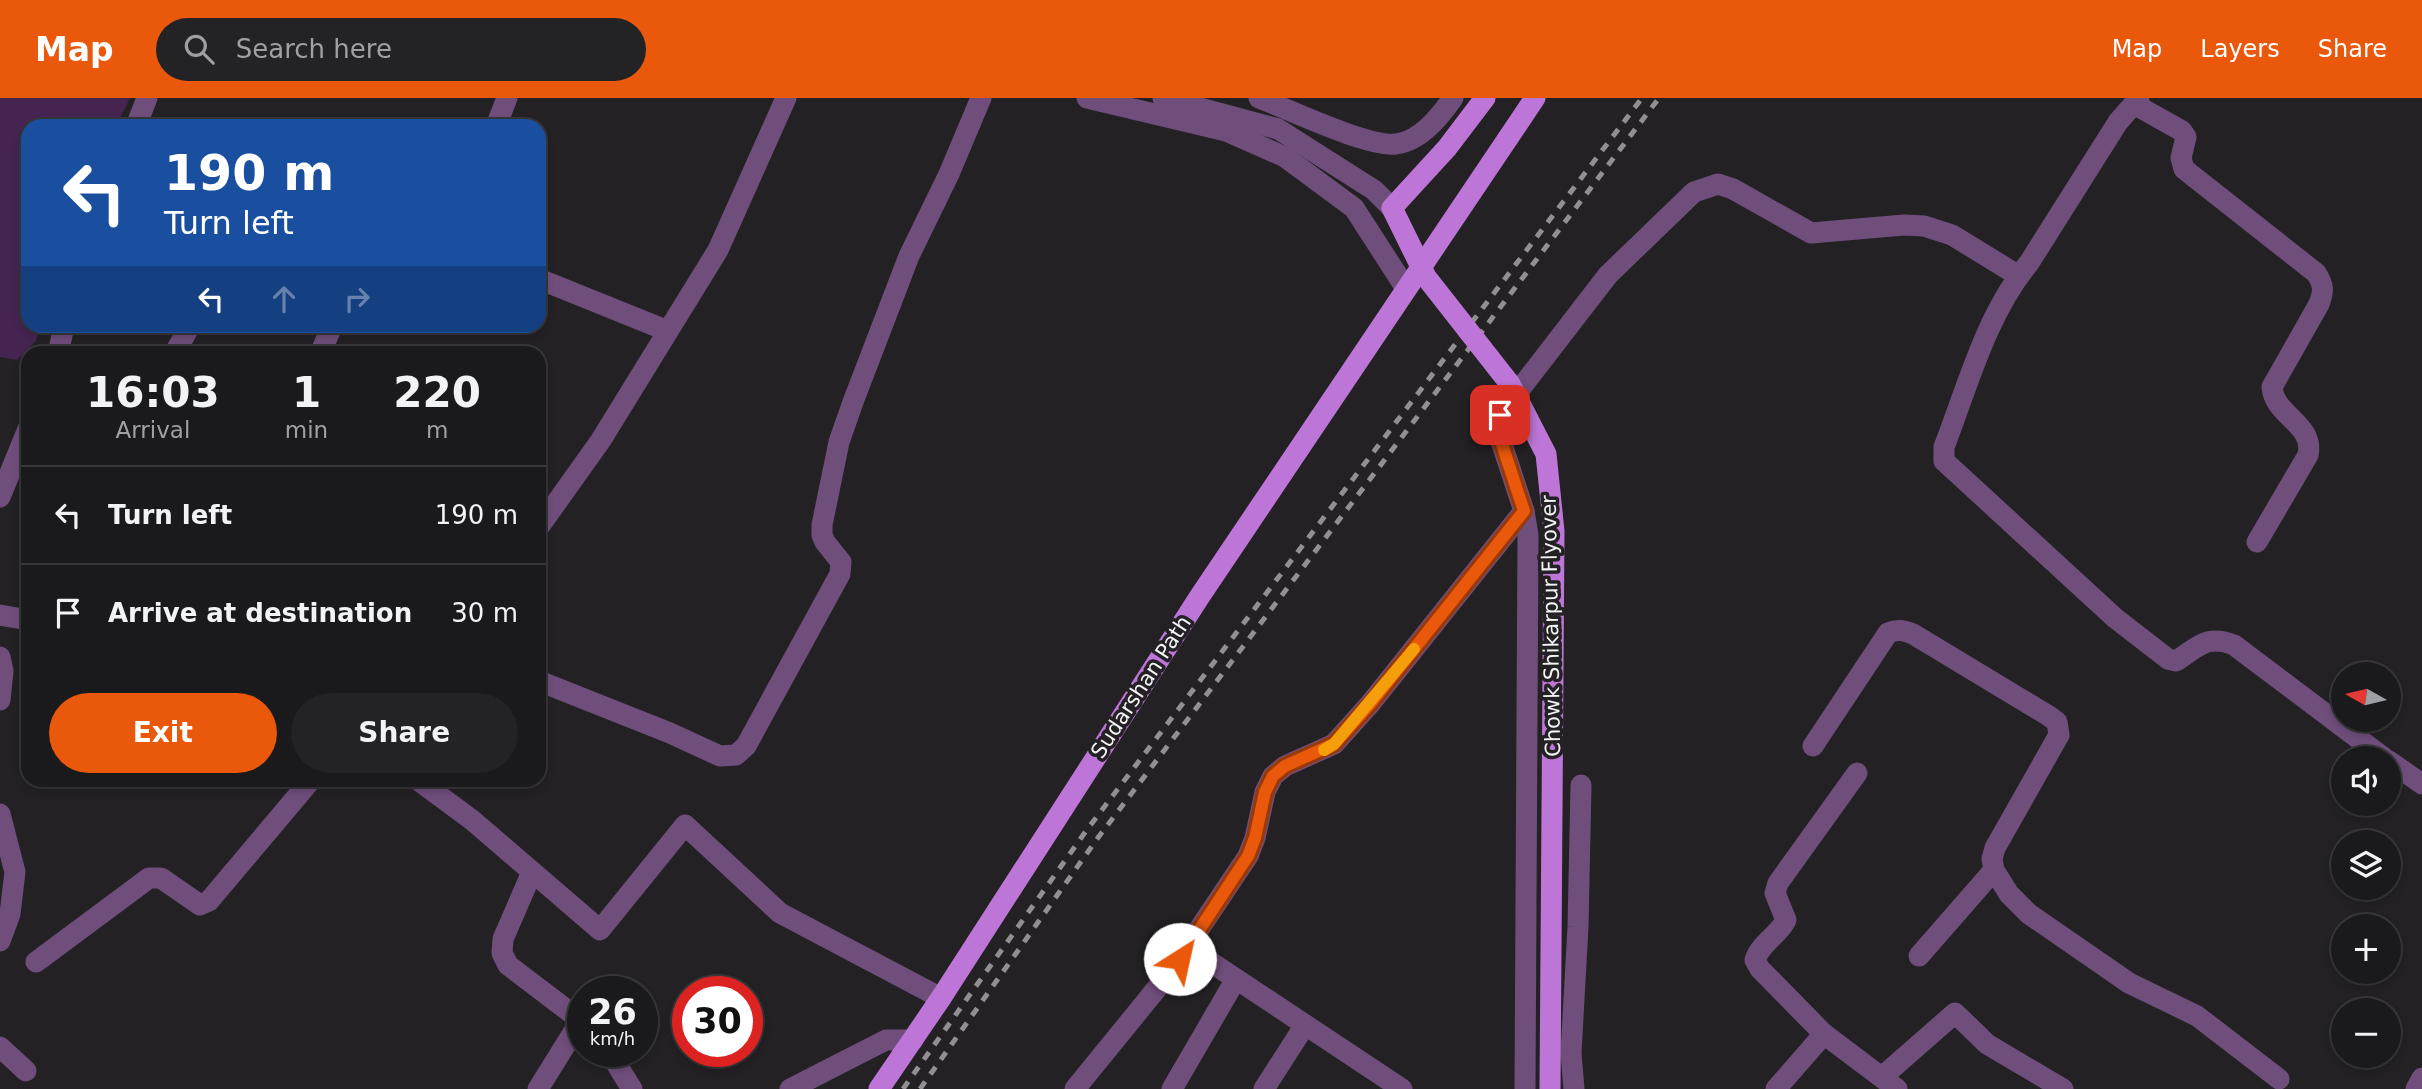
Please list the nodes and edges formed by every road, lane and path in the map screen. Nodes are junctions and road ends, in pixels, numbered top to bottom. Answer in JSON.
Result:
{"nodes":[{"id":1,"x":147,"y":98,"type":"edge"},
{"id":2,"x":507,"y":98,"type":"edge"},
{"id":3,"x":786,"y":98,"type":"edge"},
{"id":4,"x":981,"y":98,"type":"edge"},
{"id":5,"x":1087,"y":98,"type":"edge"},
{"id":6,"x":1163,"y":98,"type":"edge"},
{"id":7,"x":1259,"y":98,"type":"edge"},
{"id":8,"x":1454,"y":98,"type":"edge"},
{"id":9,"x":1485,"y":98,"type":"edge"},
{"id":10,"x":1535,"y":98,"type":"edge"},
{"id":11,"x":2137,"y":101,"type":"edge"},
{"id":12,"x":139,"y":119,"type":"edge"},
{"id":13,"x":499,"y":119,"type":"edge"},
{"id":14,"x":1392,"y":208,"type":"junction"},
{"id":15,"x":2019,"y":275,"type":"junction"},
{"id":16,"x":546,"y":282,"type":"edge"},
{"id":17,"x":1405,"y":287,"type":"junction"},
{"id":18,"x":668,"y":331,"type":"junction"},
{"id":19,"x":21,"y":446,"type":"edge"},
{"id":20,"x":0,"y":497,"type":"edge"},
{"id":21,"x":1524,"y":511,"type":"junction"},
{"id":22,"x":546,"y":517,"type":"edge"},
{"id":23,"x":2257,"y":542,"type":"dead end"},
{"id":24,"x":0,"y":615,"type":"edge"},
{"id":25,"x":21,"y":619,"type":"edge"},
{"id":26,"x":0,"y":657,"type":"edge"},
{"id":27,"x":546,"y":684,"type":"edge"},
{"id":28,"x":0,"y":700,"type":"edge"},
{"id":29,"x":1813,"y":746,"type":"dead end"},
{"id":30,"x":2368,"y":746,"type":"edge"},
{"id":31,"x":2401,"y":769,"type":"edge"},
{"id":32,"x":1857,"y":773,"type":"dead end"},
{"id":33,"x":2422,"y":784,"type":"edge"},
{"id":34,"x":1581,"y":785,"type":"dead end"},
{"id":35,"x":305,"y":787,"type":"edge"},
{"id":36,"x":427,"y":787,"type":"edge"},
{"id":37,"x":0,"y":814,"type":"edge"},
{"id":38,"x":1994,"y":870,"type":"junction"},
{"id":39,"x":532,"y":872,"type":"junction"},
{"id":40,"x":0,"y":941,"type":"edge"},
{"id":41,"x":1188,"y":947,"type":"junction"},
{"id":42,"x":1919,"y":956,"type":"dead end"},
{"id":43,"x":36,"y":962,"type":"dead end"},
{"id":44,"x":1237,"y":979,"type":"junction"},
{"id":45,"x":942,"y":998,"type":"junction"},
{"id":46,"x":567,"y":1010,"type":"edge"},
{"id":47,"x":1305,"y":1025,"type":"junction"},
{"id":48,"x":1824,"y":1034,"type":"junction"},
{"id":49,"x":913,"y":1040,"type":"junction"},
{"id":50,"x":567,"y":1044,"type":"edge"},
{"id":51,"x":0,"y":1046,"type":"edge"},
{"id":52,"x":619,"y":1067,"type":"edge"},
{"id":53,"x":26,"y":1071,"type":"dead end"},
{"id":54,"x":2422,"y":1078,"type":"edge"},
{"id":55,"x":1889,"y":1083,"type":"edge"},
{"id":56,"x":2283,"y":1086,"type":"edge"},
{"id":57,"x":538,"y":1089,"type":"edge"},
{"id":58,"x":632,"y":1089,"type":"edge"},
{"id":59,"x":790,"y":1089,"type":"edge"},
{"id":60,"x":879,"y":1089,"type":"edge"},
{"id":61,"x":1075,"y":1089,"type":"edge"},
{"id":62,"x":1172,"y":1089,"type":"edge"},
{"id":63,"x":1264,"y":1089,"type":"edge"},
{"id":64,"x":1402,"y":1089,"type":"edge"},
{"id":65,"x":1525,"y":1089,"type":"edge"},
{"id":66,"x":1550,"y":1089,"type":"edge"},
{"id":67,"x":1574,"y":1089,"type":"edge"},
{"id":68,"x":1776,"y":1089,"type":"edge"},
{"id":69,"x":2063,"y":1089,"type":"edge"},
{"id":70,"x":2416,"y":1089,"type":"edge"}],
"edges":[{"from":1,"to":12,"type":"street"},
{"from":2,"to":13,"type":"street"},
{"from":3,"to":18,"type":"street"},
{"from":4,"to":27,"type":"street"},
{"from":5,"to":17,"type":"street"},
{"from":6,"to":14,"type":"street","name":"Chowk Shikarpur Flyover"},
{"from":7,"to":8,"type":"street"},
{"from":9,"to":14,"type":"main road","bridge":true},
{"from":10,"to":17,"type":"main road","name":"Sudarshan Path"},
{"from":11,"to":15,"type":"street"},
{"from":11,"to":23,"type":"street"},
{"from":14,"to":66,"type":"main road","name":"Chowk Shikarpur Flyover","bridge":true},
{"from":15,"to":21,"type":"street"},
{"from":15,"to":30,"type":"street"},
{"from":16,"to":18,"type":"street"},
{"from":17,"to":45,"type":"main road","name":"Sudarshan Path"},
{"from":18,"to":22,"type":"street"},
{"from":19,"to":20,"type":"street"},
{"from":21,"to":41,"type":"street"},
{"from":21,"to":65,"type":"street"},
{"from":24,"to":25,"type":"street"},
{"from":26,"to":28,"type":"street"},
{"from":29,"to":38,"type":"street"},
{"from":31,"to":33,"type":"street"},
{"from":32,"to":48,"type":"street"},
{"from":34,"to":67,"type":"street"},
{"from":35,"to":43,"type":"street"},
{"from":36,"to":39,"type":"street"},
{"from":37,"to":40,"type":"street"},
{"from":38,"to":42,"type":"street"},
{"from":38,"to":56,"type":"street"},
{"from":39,"to":45,"type":"street"},
{"from":39,"to":46,"type":"street"},
{"from":41,"to":44,"type":"street"},
{"from":41,"to":61,"type":"street"},
{"from":44,"to":47,"type":"street"},
{"from":44,"to":62,"type":"street"},
{"from":45,"to":49,"type":"main road","name":"Sudarshan Path"},
{"from":47,"to":63,"type":"street"},
{"from":47,"to":64,"type":"street"},
{"from":48,"to":55,"type":"street"},
{"from":48,"to":68,"type":"street"},
{"from":49,"to":59,"type":"street"},
{"from":49,"to":60,"type":"main road","name":"Sudarshan Path"},
{"from":50,"to":57,"type":"street"},
{"from":51,"to":53,"type":"street"},
{"from":52,"to":58,"type":"street"},
{"from":54,"to":70,"type":"street"},
{"from":55,"to":69,"type":"street"}]}
